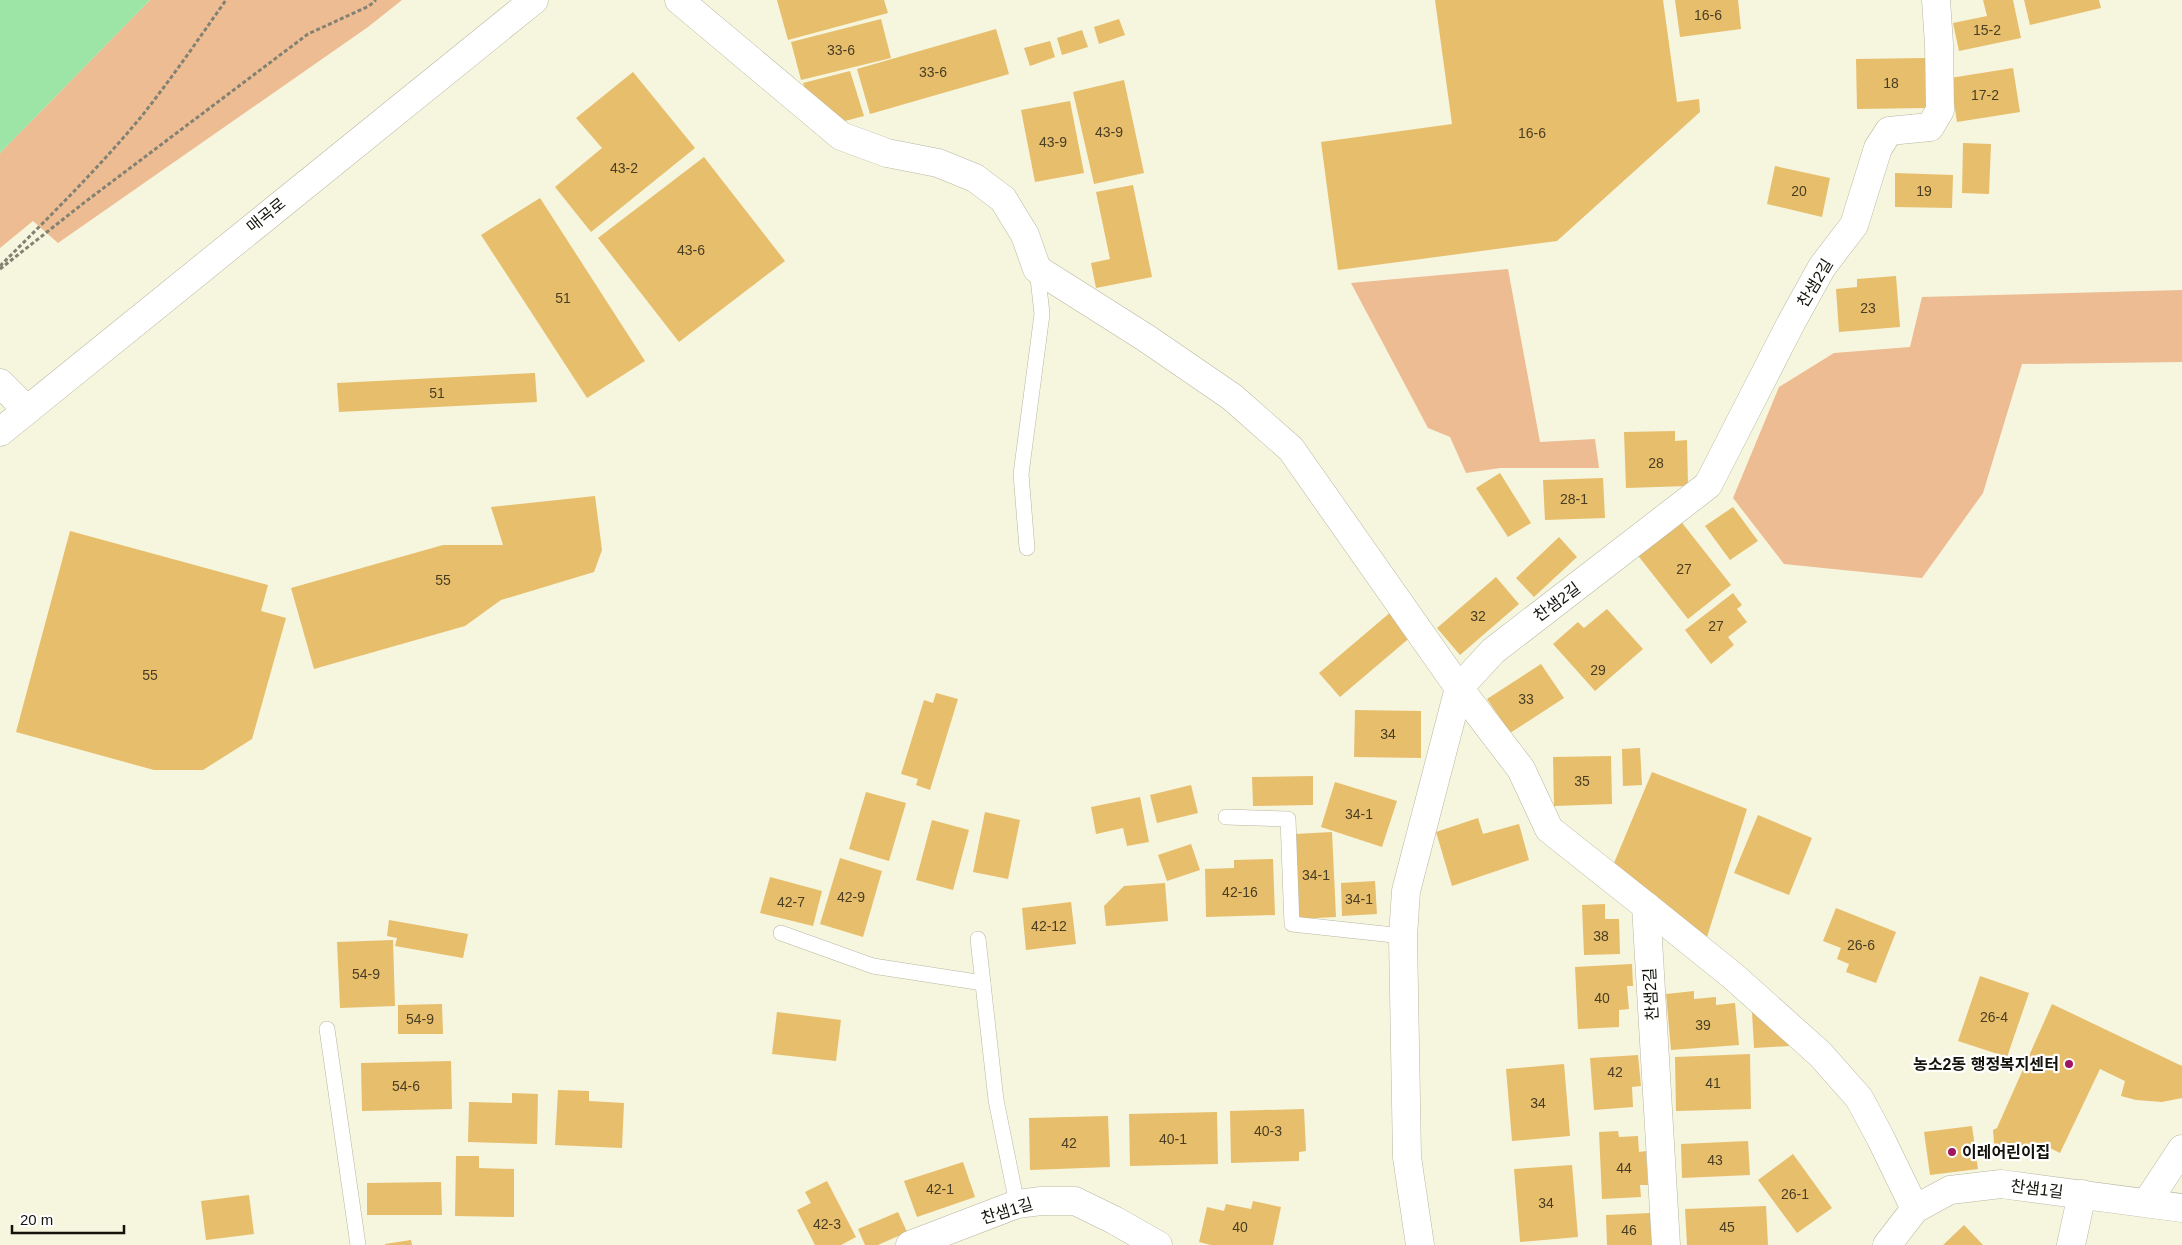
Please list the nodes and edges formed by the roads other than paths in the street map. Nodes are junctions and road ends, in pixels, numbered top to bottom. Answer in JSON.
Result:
{"nodes":[{"id":1,"x":534,"y":0,"type":"edge"},
{"id":2,"x":679,"y":0,"type":"edge"},
{"id":3,"x":1936,"y":0,"type":"edge"},
{"id":4,"x":1037,"y":269,"type":"junction"},
{"id":5,"x":0,"y":383,"type":"edge"},
{"id":6,"x":26,"y":409,"type":"junction"},
{"id":7,"x":0,"y":432,"type":"edge"},
{"id":8,"x":1027,"y":548,"type":"dead end"},
{"id":9,"x":1459,"y":688,"type":"junction"},
{"id":10,"x":1226,"y":817,"type":"dead end"},
{"id":11,"x":1646,"y":906,"type":"junction"},
{"id":12,"x":781,"y":933,"type":"dead end"},
{"id":13,"x":1403,"y":936,"type":"junction"},
{"id":14,"x":978,"y":939,"type":"dead end"},
{"id":15,"x":983,"y":983,"type":"junction"},
{"id":16,"x":327,"y":1029,"type":"dead end"},
{"id":17,"x":2182,"y":1150,"type":"edge"},
{"id":18,"x":2082,"y":1194,"type":"junction"},
{"id":19,"x":2147,"y":1202,"type":"junction"},
{"id":20,"x":1017,"y":1204,"type":"junction"},
{"id":21,"x":2182,"y":1208,"type":"edge"},
{"id":22,"x":1915,"y":1209,"type":"junction"},
{"id":23,"x":358,"y":1245,"type":"edge"},
{"id":24,"x":910,"y":1245,"type":"edge"},
{"id":25,"x":1158,"y":1245,"type":"edge"},
{"id":26,"x":1420,"y":1245,"type":"edge"},
{"id":27,"x":1666,"y":1245,"type":"edge"},
{"id":28,"x":1887,"y":1245,"type":"edge"},
{"id":29,"x":2071,"y":1245,"type":"edge"}],
"edges":[{"from":1,"to":6,"type":"street","name":"매곡로"},
{"from":2,"to":4,"type":"street"},
{"from":3,"to":9,"type":"street","name":"찬샘2길"},
{"from":4,"to":8,"type":"lane"},
{"from":4,"to":9,"type":"street"},
{"from":5,"to":6,"type":"street"},
{"from":6,"to":7,"type":"street","name":"매곡로"},
{"from":9,"to":11,"type":"street"},
{"from":9,"to":13,"type":"street"},
{"from":10,"to":13,"type":"lane"},
{"from":11,"to":22,"type":"street"},
{"from":11,"to":27,"type":"street","name":"찬샘2길"},
{"from":12,"to":15,"type":"lane"},
{"from":13,"to":26,"type":"street"},
{"from":14,"to":15,"type":"lane"},
{"from":15,"to":20,"type":"lane"},
{"from":16,"to":23,"type":"lane"},
{"from":17,"to":19,"type":"street"},
{"from":18,"to":19,"type":"street","name":"찬샘1길"},
{"from":18,"to":22,"type":"street","name":"찬샘1길"},
{"from":18,"to":29,"type":"street"},
{"from":19,"to":21,"type":"street","name":"찬샘1길"},
{"from":20,"to":24,"type":"street","name":"찬샘1길"},
{"from":20,"to":25,"type":"street","name":"찬샘1길"},
{"from":22,"to":28,"type":"street","name":"찬샘1길"}]}
